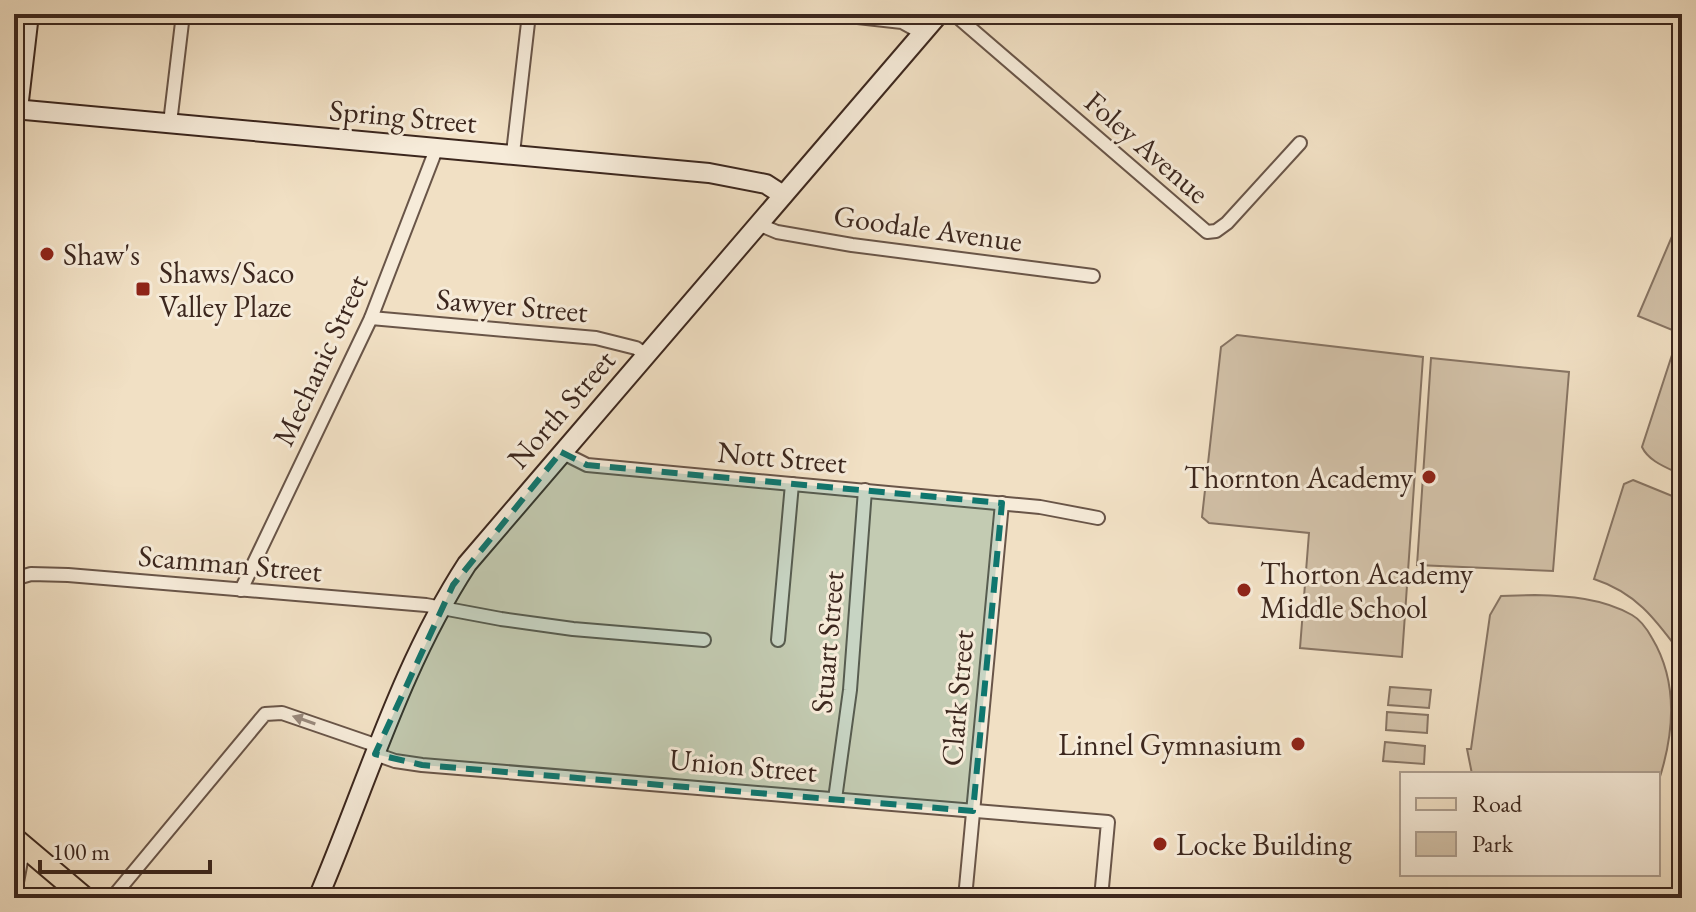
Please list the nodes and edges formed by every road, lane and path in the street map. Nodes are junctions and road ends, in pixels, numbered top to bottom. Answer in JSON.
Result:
{"nodes":[{"id":1,"x":29,"y":14,"type":"edge"},
{"id":2,"x":183,"y":14,"type":"edge"},
{"id":3,"x":529,"y":14,"type":"edge"},
{"id":4,"x":831,"y":14,"type":"edge"},
{"id":5,"x":939,"y":14,"type":"edge"},
{"id":6,"x":954,"y":14,"type":"edge"},
{"id":7,"x":922,"y":33,"type":"junction"},
{"id":8,"x":16,"y":109,"type":"edge"},
{"id":9,"x":170,"y":123,"type":"junction"},
{"id":10,"x":1300,"y":143,"type":"dead end"},
{"id":11,"x":437,"y":147,"type":"junction"},
{"id":12,"x":513,"y":153,"type":"junction"},
{"id":13,"x":783,"y":195,"type":"junction"},
{"id":14,"x":758,"y":224,"type":"junction"},
{"id":15,"x":1093,"y":276,"type":"dead end"},
{"id":16,"x":371,"y":318,"type":"junction"},
{"id":17,"x":645,"y":354,"type":"junction"},
{"id":18,"x":561,"y":452,"type":"junction"},
{"id":19,"x":792,"y":484,"type":"junction"},
{"id":20,"x":865,"y":490,"type":"junction"},
{"id":21,"x":1002,"y":503,"type":"junction"},
{"id":22,"x":1098,"y":518,"type":"dead end"},
{"id":23,"x":14,"y":579,"type":"edge"},
{"id":24,"x":241,"y":590,"type":"junction"},
{"id":25,"x":441,"y":607,"type":"junction"},
{"id":26,"x":704,"y":640,"type":"dead end"},
{"id":27,"x":778,"y":640,"type":"dead end"},
{"id":28,"x":376,"y":750,"type":"junction"},
{"id":29,"x":835,"y":799,"type":"junction"},
{"id":30,"x":973,"y":811,"type":"junction"},
{"id":31,"x":20,"y":844,"type":"edge"},
{"id":32,"x":14,"y":898,"type":"edge"},
{"id":33,"x":85,"y":898,"type":"edge"},
{"id":34,"x":112,"y":898,"type":"edge"},
{"id":35,"x":318,"y":898,"type":"edge"},
{"id":36,"x":965,"y":898,"type":"edge"},
{"id":37,"x":1101,"y":898,"type":"edge"}],
"edges":[{"from":1,"to":8,"type":"main road"},
{"from":2,"to":9,"type":"street"},
{"from":3,"to":12,"type":"street"},
{"from":4,"to":7,"type":"street"},
{"from":5,"to":7,"type":"main road","name":"North Street"},
{"from":6,"to":10,"type":"street","name":"Foley Avenue"},
{"from":7,"to":13,"type":"main road","name":"North Street"},
{"from":8,"to":9,"type":"main road","name":"Spring Street"},
{"from":9,"to":11,"type":"main road","name":"Spring Street"},
{"from":11,"to":12,"type":"main road","name":"Spring Street"},
{"from":11,"to":16,"type":"street","name":"Mechanic Street"},
{"from":12,"to":13,"type":"main road","name":"Spring Street"},
{"from":13,"to":14,"type":"main road","name":"North Street"},
{"from":14,"to":15,"type":"street","name":"Goodale Avenue"},
{"from":14,"to":17,"type":"main road","name":"North Street"},
{"from":16,"to":17,"type":"street","name":"Sawyer Street"},
{"from":16,"to":24,"type":"street","name":"Mechanic Street"},
{"from":17,"to":18,"type":"main road","name":"North Street"},
{"from":18,"to":19,"type":"street","name":"Nott Street"},
{"from":18,"to":25,"type":"main road","name":"North Street"},
{"from":19,"to":20,"type":"street","name":"Nott Street"},
{"from":19,"to":27,"type":"street"},
{"from":20,"to":21,"type":"street","name":"Nott Street"},
{"from":20,"to":29,"type":"street","name":"Stuart Street"},
{"from":21,"to":22,"type":"street","name":"Nott Street"},
{"from":21,"to":30,"type":"street","name":"Clark Street"},
{"from":23,"to":24,"type":"street","name":"Scamman Street"},
{"from":24,"to":25,"type":"street","name":"Scamman Street"},
{"from":25,"to":26,"type":"street","name":"Scamman Street"},
{"from":25,"to":28,"type":"main road","name":"North Street"},
{"from":28,"to":29,"type":"street","name":"Union Street"},
{"from":28,"to":34,"type":"street","name":"Union Street","one_way":true},
{"from":28,"to":35,"type":"main road","name":"North Street"},
{"from":29,"to":30,"type":"street","name":"Union Street"},
{"from":30,"to":36,"type":"street","name":"Clark Street"},
{"from":30,"to":37,"type":"street","name":"Union Street"},
{"from":31,"to":32,"type":"street"},
{"from":31,"to":33,"type":"main road"}]}
